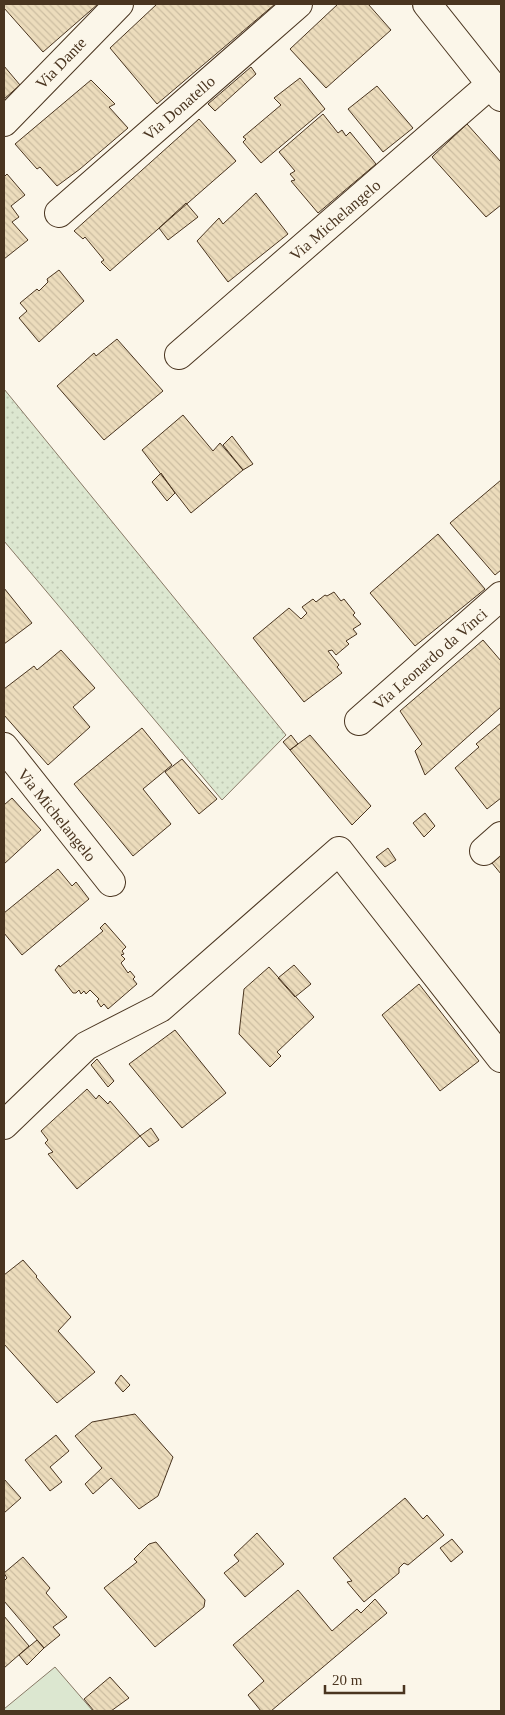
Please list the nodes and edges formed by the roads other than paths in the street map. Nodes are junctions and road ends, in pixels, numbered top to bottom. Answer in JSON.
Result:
{"nodes":[{"id":1,"x":119,"y":4,"type":"edge"},
{"id":2,"x":298,"y":4,"type":"edge"},
{"id":3,"x":427,"y":4,"type":"edge"},
{"id":4,"x":496,"y":91,"type":"edge"},
{"id":5,"x":4,"y":122,"type":"edge"},
{"id":6,"x":59,"y":213,"type":"dead end"},
{"id":7,"x":179,"y":355,"type":"dead end"},
{"id":8,"x":501,"y":596,"type":"edge"},
{"id":9,"x":359,"y":721,"type":"dead end"},
{"id":10,"x":4,"y":747,"type":"edge"},
{"id":11,"x":111,"y":882,"type":"dead end"},
{"id":12,"x":501,"y":1058,"type":"edge"},
{"id":13,"x":4,"y":1125,"type":"edge"}],
"edges":[{"from":1,"to":5,"type":"street","name":"Via Dante"},
{"from":2,"to":6,"type":"street","name":"Via Donatello"},
{"from":3,"to":4,"type":"street"},
{"from":4,"to":7,"type":"street","name":"Via Michelangelo"},
{"from":8,"to":9,"type":"street","name":"Via Leonardo da Vinci"},
{"from":10,"to":11,"type":"street","name":"Via Michelangelo"},
{"from":12,"to":13,"type":"street"}]}
